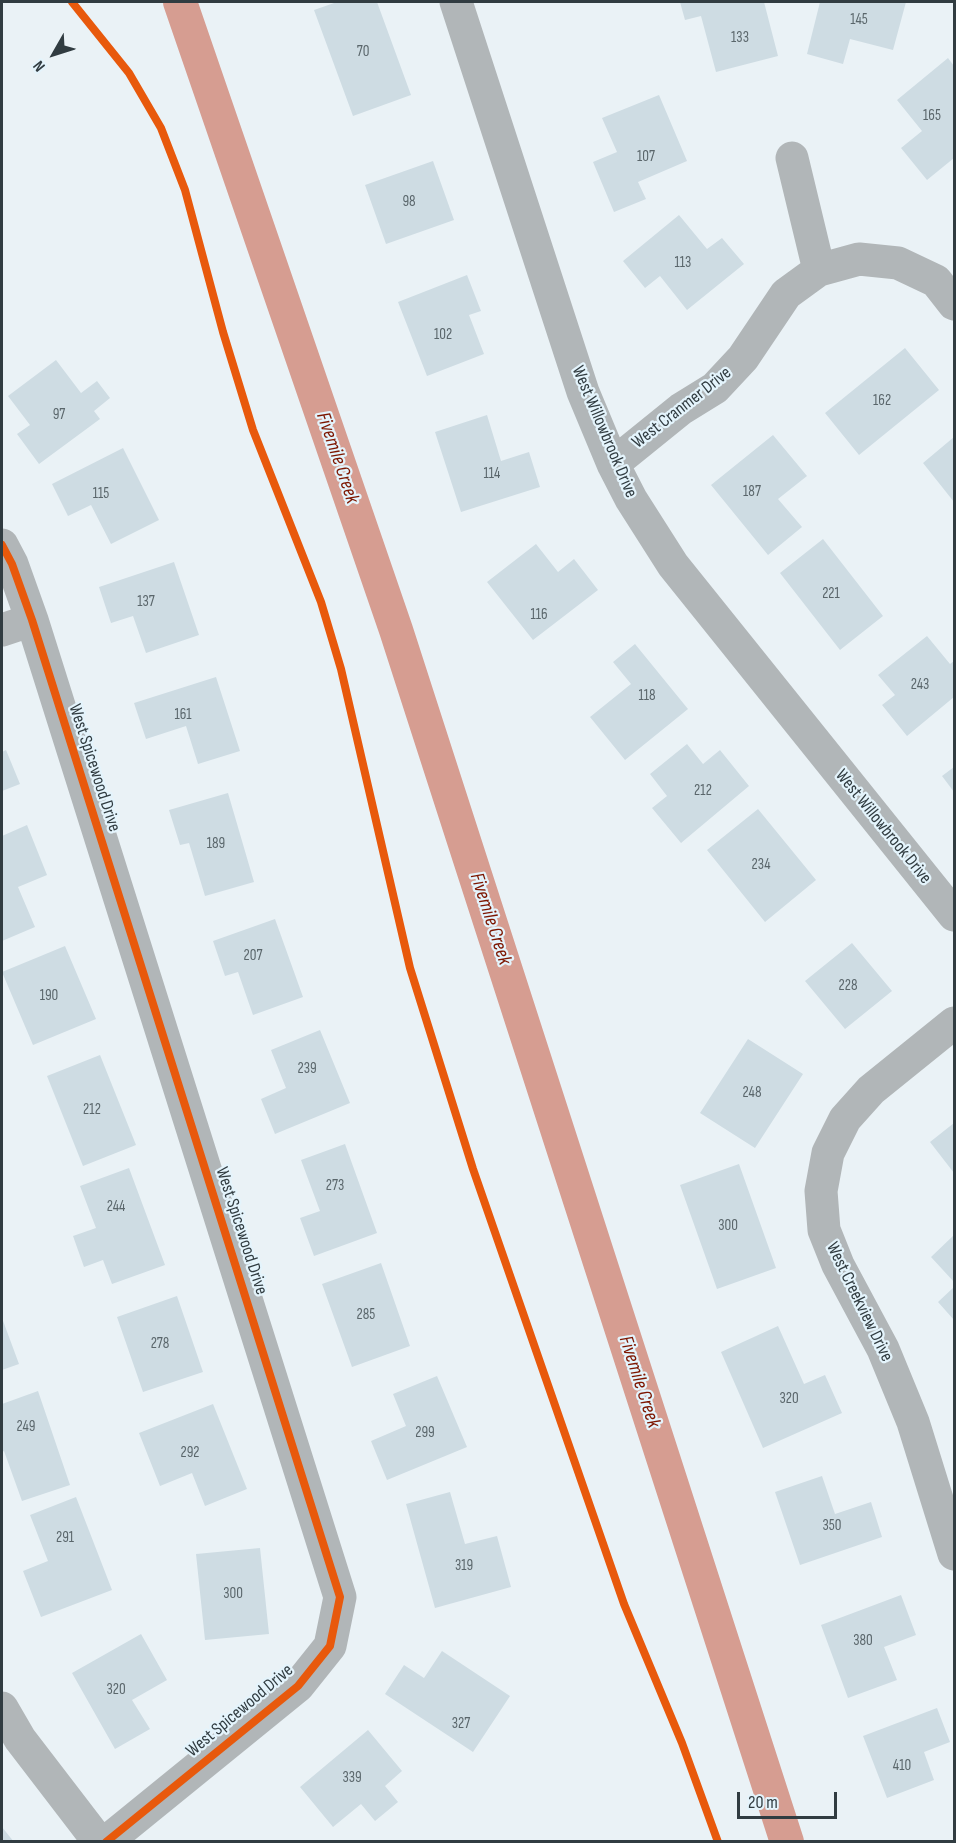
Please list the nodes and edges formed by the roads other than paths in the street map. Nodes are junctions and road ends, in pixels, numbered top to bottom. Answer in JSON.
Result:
{"nodes":[{"id":1,"x":456,"y":2,"type":"edge"},
{"id":2,"x":792,"y":158,"type":"dead end"},
{"id":3,"x":819,"y":270,"type":"junction"},
{"id":4,"x":954,"y":304,"type":"edge"},
{"id":5,"x":613,"y":464,"type":"junction"},
{"id":6,"x":2,"y":544,"type":"edge"},
{"id":7,"x":32,"y":620,"type":"junction"},
{"id":8,"x":2,"y":630,"type":"edge"},
{"id":9,"x":954,"y":915,"type":"edge"},
{"id":10,"x":954,"y":1023,"type":"edge"},
{"id":11,"x":954,"y":1554,"type":"edge"},
{"id":12,"x":2,"y":1708,"type":"edge"},
{"id":13,"x":99,"y":1842,"type":"edge"},
{"id":14,"x":106,"y":1842,"type":"edge"}],
"edges":[{"from":1,"to":5,"type":"street","name":"West Willowbrook Drive"},
{"from":2,"to":3,"type":"street"},
{"from":3,"to":4,"type":"street","name":"West Cranmer Drive"},
{"from":3,"to":5,"type":"street","name":"West Cranmer Drive"},
{"from":5,"to":9,"type":"street","name":"West Willowbrook Drive"},
{"from":6,"to":7,"type":"street","name":"West Spicewood Drive"},
{"from":7,"to":8,"type":"street"},
{"from":7,"to":14,"type":"street","name":"West Spicewood Drive"},
{"from":10,"to":11,"type":"street","name":"West Creekview Drive"},
{"from":12,"to":13,"type":"street"}]}
